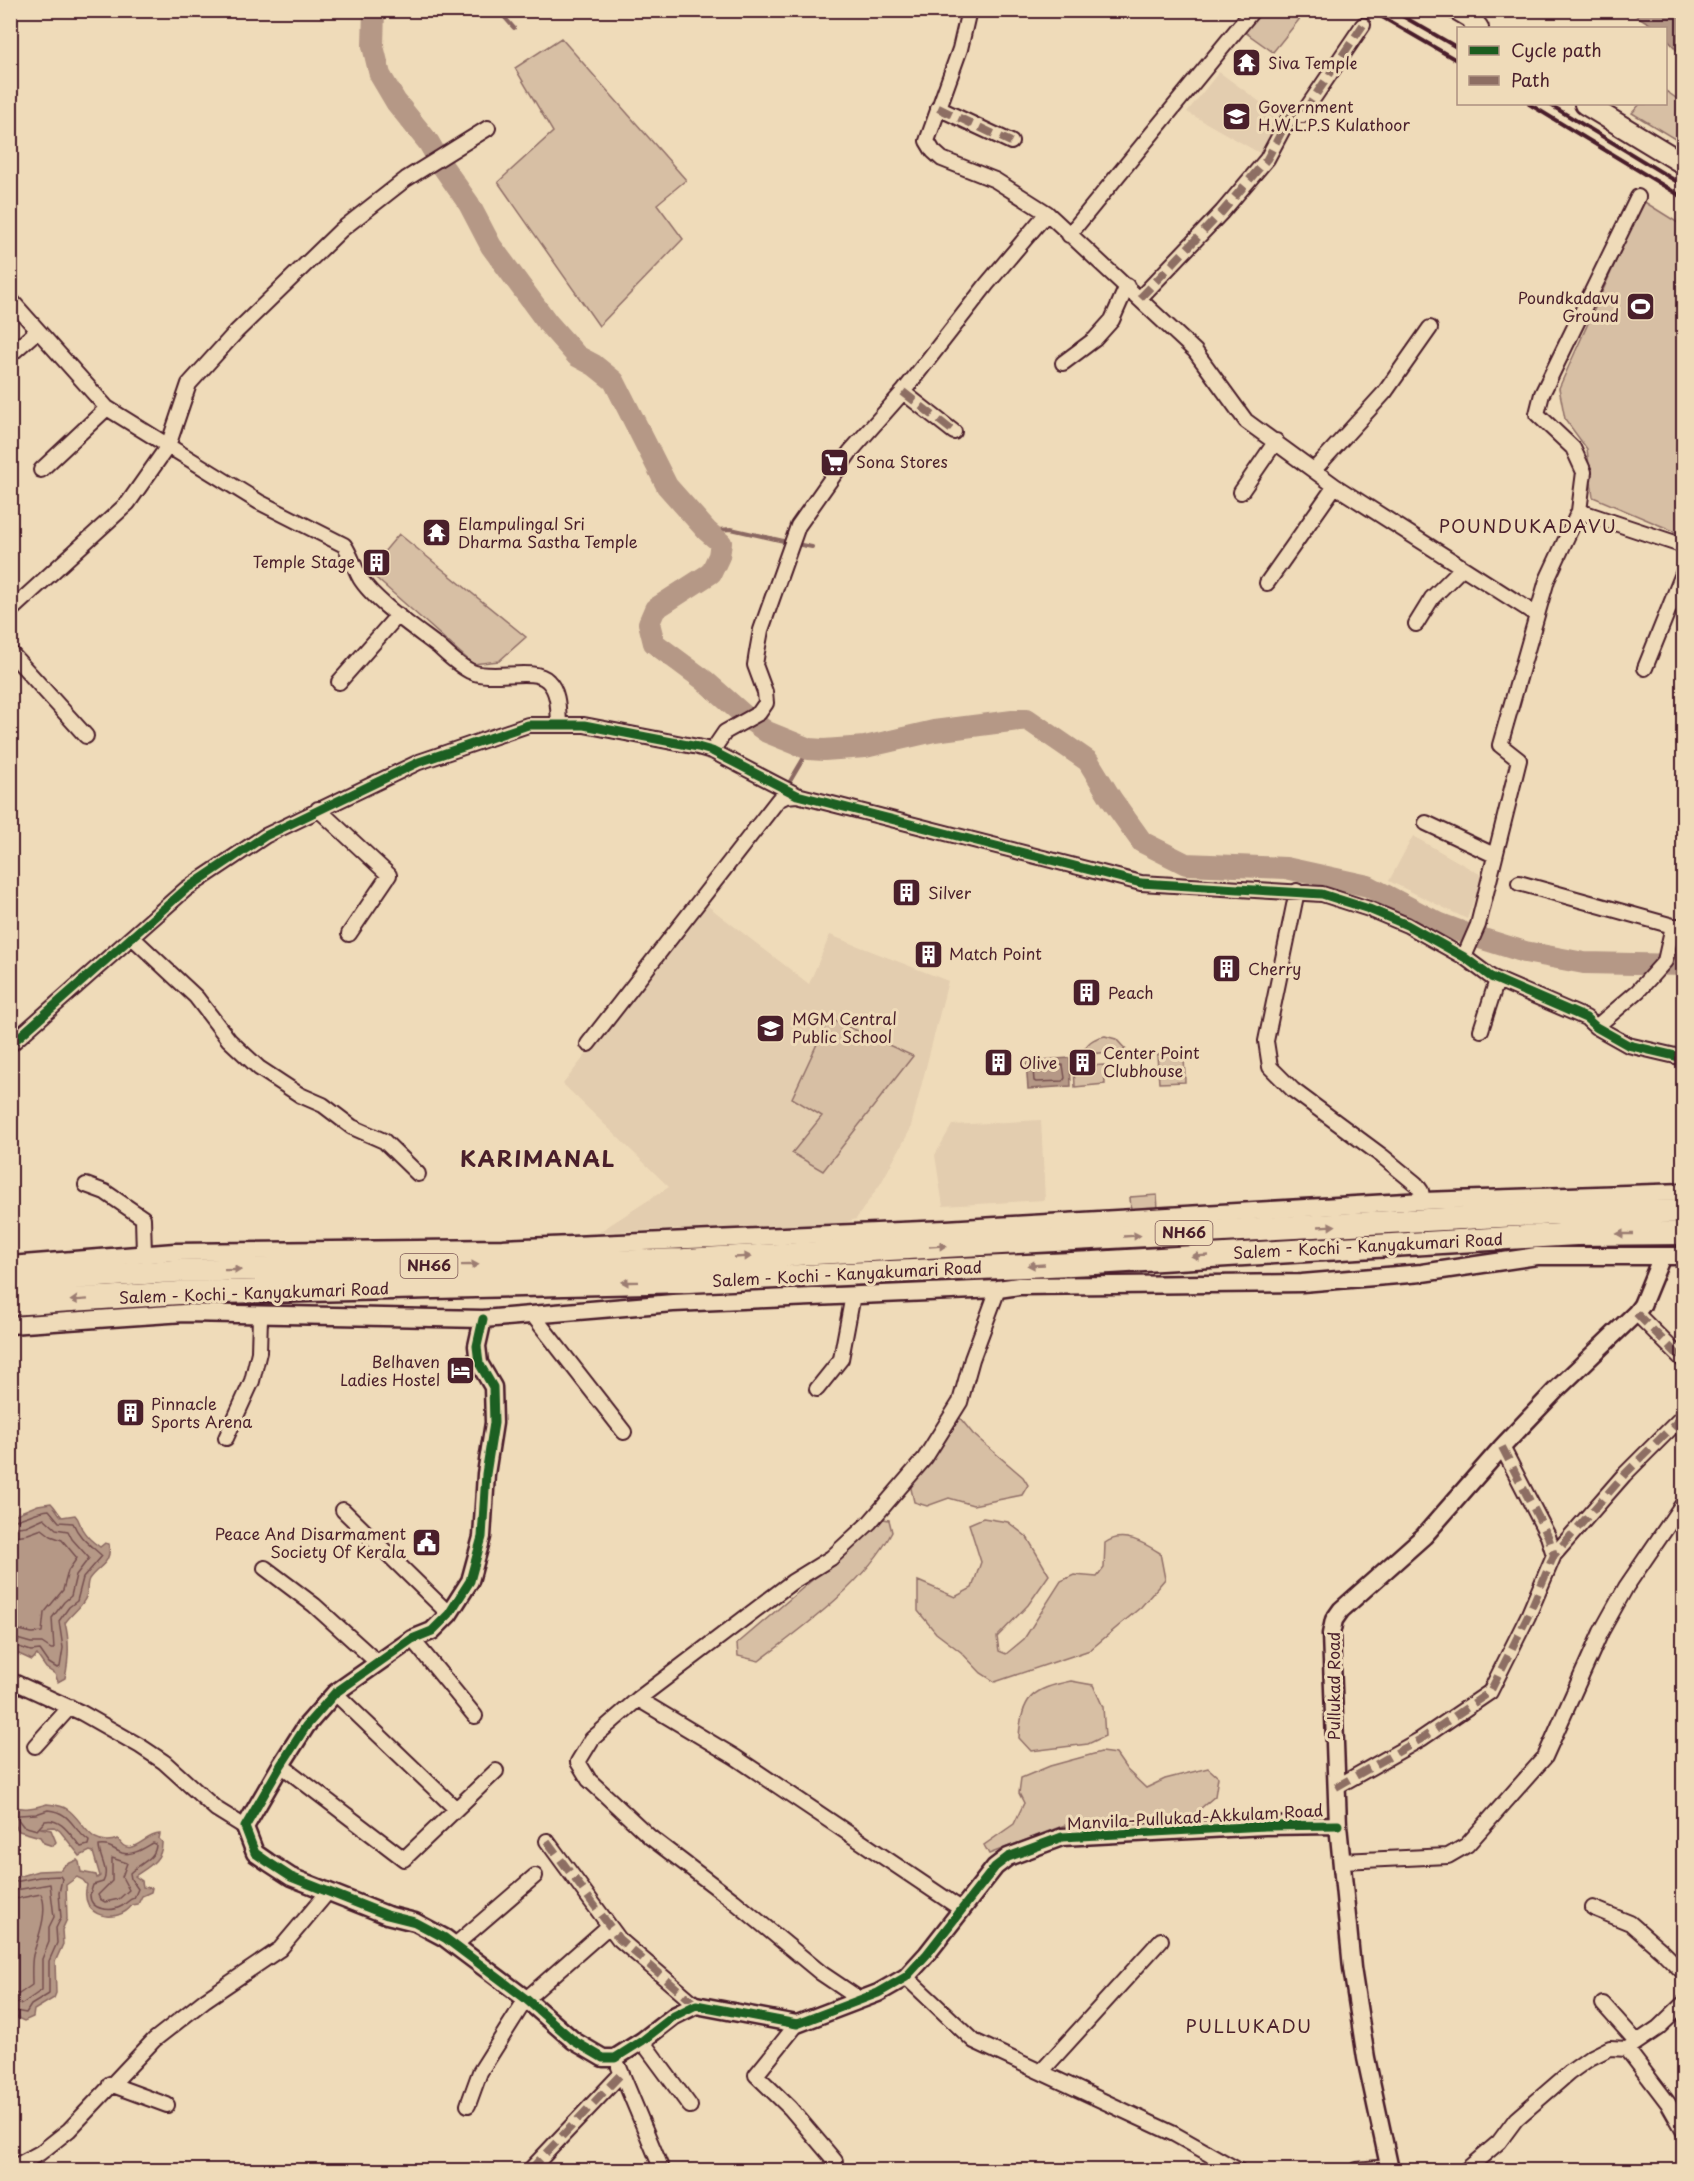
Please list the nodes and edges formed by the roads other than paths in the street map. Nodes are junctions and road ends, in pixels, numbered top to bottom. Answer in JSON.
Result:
{"nodes":[{"id":1,"x":969,"y":10,"type":"edge"},
{"id":2,"x":1253,"y":10,"type":"edge"},
{"id":3,"x":1452,"y":10,"type":"edge"},
{"id":4,"x":1474,"y":21,"type":"edge"},
{"id":5,"x":1363,"y":25,"type":"dead end"},
{"id":6,"x":1588,"y":105,"type":"edge"},
{"id":7,"x":938,"y":108,"type":"junction"},
{"id":8,"x":488,"y":128,"type":"dead end"},
{"id":9,"x":1011,"y":142,"type":"dead end"},
{"id":10,"x":1683,"y":164,"type":"edge"},
{"id":11,"x":1638,"y":197,"type":"dead end"},
{"id":12,"x":1047,"y":213,"type":"junction"},
{"id":13,"x":1069,"y":235,"type":"junction"},
{"id":14,"x":1127,"y":286,"type":"junction"},
{"id":15,"x":1140,"y":298,"type":"junction"},
{"id":16,"x":10,"y":299,"type":"edge"},
{"id":17,"x":1430,"y":328,"type":"dead end"},
{"id":18,"x":37,"y":331,"type":"junction"},
{"id":19,"x":10,"y":355,"type":"edge"},
{"id":20,"x":1063,"y":363,"type":"dead end"},
{"id":21,"x":903,"y":392,"type":"junction"},
{"id":22,"x":107,"y":408,"type":"junction"},
{"id":23,"x":954,"y":432,"type":"dead end"},
{"id":24,"x":1276,"y":441,"type":"junction"},
{"id":25,"x":168,"y":446,"type":"junction"},
{"id":26,"x":41,"y":470,"type":"dead end"},
{"id":27,"x":1314,"y":470,"type":"junction"},
{"id":28,"x":1335,"y":486,"type":"junction"},
{"id":29,"x":1241,"y":492,"type":"dead end"},
{"id":30,"x":1579,"y":511,"type":"junction"},
{"id":31,"x":1683,"y":546,"type":"edge"},
{"id":32,"x":1462,"y":568,"type":"junction"},
{"id":33,"x":1683,"y":571,"type":"edge"},
{"id":34,"x":1267,"y":584,"type":"dead end"},
{"id":35,"x":10,"y":611,"type":"edge"},
{"id":36,"x":398,"y":615,"type":"junction"},
{"id":37,"x":1537,"y":615,"type":"junction"},
{"id":38,"x":1416,"y":624,"type":"dead end"},
{"id":39,"x":10,"y":652,"type":"edge"},
{"id":40,"x":1645,"y":668,"type":"dead end"},
{"id":41,"x":339,"y":682,"type":"dead end"},
{"id":42,"x":559,"y":724,"type":"junction"},
{"id":43,"x":86,"y":736,"type":"dead end"},
{"id":44,"x":712,"y":751,"type":"junction"},
{"id":45,"x":797,"y":795,"type":"junction"},
{"id":46,"x":318,"y":809,"type":"junction"},
{"id":47,"x":1426,"y":823,"type":"dead end"},
{"id":48,"x":1494,"y":855,"type":"junction"},
{"id":49,"x":1519,"y":883,"type":"dead end"},
{"id":50,"x":1297,"y":891,"type":"junction"},
{"id":51,"x":1678,"y":926,"type":"edge"},
{"id":52,"x":349,"y":934,"type":"dead end"},
{"id":53,"x":133,"y":938,"type":"junction"},
{"id":54,"x":1466,"y":952,"type":"junction"},
{"id":55,"x":1497,"y":980,"type":"junction"},
{"id":56,"x":1596,"y":1027,"type":"junction"},
{"id":57,"x":1481,"y":1030,"type":"dead end"},
{"id":58,"x":588,"y":1044,"type":"dead end"},
{"id":59,"x":10,"y":1045,"type":"edge"},
{"id":60,"x":1683,"y":1058,"type":"edge"},
{"id":61,"x":418,"y":1174,"type":"dead end"},
{"id":62,"x":86,"y":1185,"type":"dead end"},
{"id":63,"x":1683,"y":1192,"type":"edge"},
{"id":64,"x":1423,"y":1201,"type":"junction"},
{"id":65,"x":1683,"y":1211,"type":"edge"},
{"id":66,"x":1683,"y":1233,"type":"edge"},
{"id":67,"x":144,"y":1254,"type":"junction"},
{"id":68,"x":1662,"y":1256,"type":"junction"},
{"id":69,"x":1683,"y":1256,"type":"edge"},
{"id":70,"x":10,"y":1265,"type":"edge"},
{"id":71,"x":10,"y":1281,"type":"edge"},
{"id":72,"x":998,"y":1289,"type":"junction"},
{"id":73,"x":853,"y":1295,"type":"junction"},
{"id":74,"x":10,"y":1304,"type":"edge"},
{"id":75,"x":1636,"y":1313,"type":"junction"},
{"id":76,"x":532,"y":1314,"type":"junction"},
{"id":77,"x":261,"y":1316,"type":"junction"},
{"id":78,"x":483,"y":1319,"type":"junction"},
{"id":79,"x":10,"y":1325,"type":"edge"},
{"id":80,"x":1683,"y":1361,"type":"edge"},
{"id":81,"x":817,"y":1389,"type":"dead end"},
{"id":82,"x":1683,"y":1415,"type":"edge"},
{"id":83,"x":624,"y":1432,"type":"dead end"},
{"id":84,"x":226,"y":1438,"type":"dead end"},
{"id":85,"x":1502,"y":1447,"type":"junction"},
{"id":86,"x":1683,"y":1502,"type":"edge"},
{"id":87,"x":343,"y":1510,"type":"dead end"},
{"id":88,"x":1554,"y":1555,"type":"junction"},
{"id":89,"x":265,"y":1568,"type":"dead end"},
{"id":90,"x":449,"y":1614,"type":"junction"},
{"id":91,"x":412,"y":1639,"type":"junction"},
{"id":92,"x":378,"y":1663,"type":"junction"},
{"id":93,"x":10,"y":1680,"type":"edge"},
{"id":94,"x":335,"y":1693,"type":"junction"},
{"id":95,"x":638,"y":1700,"type":"junction"},
{"id":96,"x":70,"y":1707,"type":"junction"},
{"id":97,"x":475,"y":1716,"type":"dead end"},
{"id":98,"x":34,"y":1746,"type":"dead end"},
{"id":99,"x":281,"y":1765,"type":"junction"},
{"id":100,"x":496,"y":1771,"type":"dead end"},
{"id":101,"x":1336,"y":1787,"type":"junction"},
{"id":102,"x":456,"y":1809,"type":"junction"},
{"id":103,"x":1338,"y":1826,"type":"junction"},
{"id":104,"x":245,"y":1827,"type":"junction"},
{"id":105,"x":548,"y":1841,"type":"dead end"},
{"id":106,"x":1342,"y":1861,"type":"junction"},
{"id":107,"x":535,"y":1876,"type":"dead end"},
{"id":108,"x":328,"y":1892,"type":"junction"},
{"id":109,"x":1593,"y":1908,"type":"dead end"},
{"id":110,"x":961,"y":1909,"type":"junction"},
{"id":111,"x":609,"y":1926,"type":"junction"},
{"id":112,"x":1161,"y":1940,"type":"dead end"},
{"id":113,"x":455,"y":1945,"type":"junction"},
{"id":114,"x":1683,"y":1973,"type":"edge"},
{"id":115,"x":906,"y":1977,"type":"junction"},
{"id":116,"x":526,"y":1999,"type":"junction"},
{"id":117,"x":861,"y":2000,"type":"junction"},
{"id":118,"x":1683,"y":2003,"type":"edge"},
{"id":119,"x":1603,"y":2004,"type":"dead end"},
{"id":120,"x":696,"y":2005,"type":"junction"},
{"id":121,"x":797,"y":2024,"type":"junction"},
{"id":122,"x":642,"y":2041,"type":"junction"},
{"id":123,"x":1632,"y":2045,"type":"junction"},
{"id":124,"x":615,"y":2058,"type":"junction"},
{"id":125,"x":1041,"y":2072,"type":"junction"},
{"id":126,"x":621,"y":2074,"type":"junction"},
{"id":127,"x":110,"y":2084,"type":"junction"},
{"id":128,"x":167,"y":2105,"type":"dead end"},
{"id":129,"x":468,"y":2105,"type":"dead end"},
{"id":130,"x":690,"y":2106,"type":"dead end"},
{"id":131,"x":1683,"y":2131,"type":"edge"},
{"id":132,"x":835,"y":2161,"type":"dead end"},
{"id":133,"x":10,"y":2169,"type":"edge"},
{"id":134,"x":1389,"y":2169,"type":"edge"},
{"id":135,"x":530,"y":2170,"type":"edge"},
{"id":136,"x":662,"y":2170,"type":"edge"},
{"id":137,"x":1238,"y":2170,"type":"edge"},
{"id":138,"x":1357,"y":2170,"type":"edge"},
{"id":139,"x":1466,"y":2170,"type":"edge"}],
"edges":[{"from":1,"to":7,"type":"street"},
{"from":2,"to":13,"type":"street"},
{"from":3,"to":4,"type":"street"},
{"from":5,"to":15,"type":"street"},
{"from":6,"to":10,"type":"main road"},
{"from":7,"to":9,"type":"street"},
{"from":7,"to":12,"type":"street"},
{"from":8,"to":25,"type":"street"},
{"from":11,"to":30,"type":"street"},
{"from":12,"to":13,"type":"street"},
{"from":12,"to":21,"type":"street"},
{"from":13,"to":14,"type":"street"},
{"from":14,"to":15,"type":"street"},
{"from":14,"to":20,"type":"street"},
{"from":15,"to":24,"type":"street"},
{"from":16,"to":18,"type":"street"},
{"from":17,"to":27,"type":"street"},
{"from":18,"to":19,"type":"street"},
{"from":18,"to":22,"type":"street"},
{"from":21,"to":23,"type":"street"},
{"from":21,"to":44,"type":"street"},
{"from":22,"to":25,"type":"street"},
{"from":22,"to":26,"type":"street"},
{"from":24,"to":27,"type":"street"},
{"from":24,"to":29,"type":"street"},
{"from":25,"to":35,"type":"street"},
{"from":25,"to":36,"type":"street"},
{"from":27,"to":28,"type":"street"},
{"from":28,"to":32,"type":"street"},
{"from":28,"to":34,"type":"street"},
{"from":30,"to":31,"type":"street"},
{"from":30,"to":37,"type":"street"},
{"from":32,"to":37,"type":"street"},
{"from":32,"to":38,"type":"street"},
{"from":33,"to":40,"type":"street"},
{"from":36,"to":41,"type":"street"},
{"from":36,"to":42,"type":"street"},
{"from":37,"to":48,"type":"street"},
{"from":39,"to":43,"type":"street"},
{"from":42,"to":44,"type":"street"},
{"from":42,"to":46,"type":"street"},
{"from":44,"to":45,"type":"street"},
{"from":45,"to":50,"type":"street"},
{"from":45,"to":58,"type":"street"},
{"from":46,"to":52,"type":"street"},
{"from":46,"to":53,"type":"street"},
{"from":47,"to":48,"type":"street"},
{"from":48,"to":54,"type":"street"},
{"from":49,"to":51,"type":"street"},
{"from":50,"to":54,"type":"street"},
{"from":50,"to":64,"type":"street"},
{"from":51,"to":56,"type":"street"},
{"from":53,"to":59,"type":"street"},
{"from":53,"to":61,"type":"street"},
{"from":54,"to":55,"type":"street"},
{"from":55,"to":56,"type":"street"},
{"from":55,"to":57,"type":"street"},
{"from":56,"to":60,"type":"street"},
{"from":62,"to":67,"type":"street"},
{"from":63,"to":64,"type":"street"},
{"from":64,"to":67,"type":"street"},
{"from":71,"to":65,"type":"highway","name":"Salem - Kochi - Kanyakumari Road","number":"NH66","one_way":true},
{"from":66,"to":74,"type":"highway","name":"Salem - Kochi - Kanyakumari Road","number":"NH66","one_way":true},
{"from":67,"to":70,"type":"street"},
{"from":68,"to":69,"type":"street"},
{"from":68,"to":72,"type":"street"},
{"from":68,"to":75,"type":"street","name":"Pullukad Road"},
{"from":72,"to":73,"type":"street"},
{"from":72,"to":95,"type":"street"},
{"from":73,"to":76,"type":"street"},
{"from":73,"to":81,"type":"street"},
{"from":75,"to":80,"type":"street"},
{"from":75,"to":85,"type":"street","name":"Pullukad Road"},
{"from":76,"to":78,"type":"street"},
{"from":76,"to":83,"type":"street"},
{"from":77,"to":78,"type":"street"},
{"from":77,"to":79,"type":"street"},
{"from":77,"to":84,"type":"street"},
{"from":78,"to":90,"type":"street"},
{"from":82,"to":88,"type":"street"},
{"from":85,"to":88,"type":"street"},
{"from":85,"to":101,"type":"street","name":"Pullukad Road"},
{"from":86,"to":106,"type":"street"},
{"from":87,"to":90,"type":"street"},
{"from":88,"to":101,"type":"street"},
{"from":89,"to":92,"type":"street"},
{"from":90,"to":91,"type":"street"},
{"from":91,"to":92,"type":"street"},
{"from":91,"to":97,"type":"street"},
{"from":92,"to":94,"type":"street"},
{"from":93,"to":96,"type":"street"},
{"from":94,"to":99,"type":"street"},
{"from":94,"to":102,"type":"street"},
{"from":95,"to":110,"type":"street"},
{"from":95,"to":117,"type":"street"},
{"from":96,"to":98,"type":"street"},
{"from":96,"to":104,"type":"street"},
{"from":99,"to":102,"type":"street"},
{"from":99,"to":104,"type":"street"},
{"from":100,"to":102,"type":"street"},
{"from":101,"to":103,"type":"street","name":"Pullukad Road"},
{"from":103,"to":106,"type":"street","name":"Pullukad Road"},
{"from":103,"to":110,"type":"street","name":"Manvila-Pullukad-Akkulam Road"},
{"from":104,"to":108,"type":"street"},
{"from":105,"to":111,"type":"street"},
{"from":106,"to":134,"type":"street","name":"Pullukad Road"},
{"from":107,"to":113,"type":"street"},
{"from":108,"to":113,"type":"street"},
{"from":108,"to":127,"type":"street"},
{"from":109,"to":114,"type":"street"},
{"from":110,"to":115,"type":"street","name":"Manvila-Pullukad-Akkulam Road"},
{"from":111,"to":116,"type":"street"},
{"from":111,"to":120,"type":"street"},
{"from":112,"to":125,"type":"street"},
{"from":113,"to":116,"type":"street"},
{"from":115,"to":117,"type":"street","name":"Manvila-Pullukad-Akkulam Road"},
{"from":115,"to":125,"type":"street"},
{"from":116,"to":124,"type":"street"},
{"from":116,"to":129,"type":"street"},
{"from":117,"to":121,"type":"street","name":"Manvila-Pullukad-Akkulam Road"},
{"from":118,"to":123,"type":"street"},
{"from":119,"to":123,"type":"street"},
{"from":120,"to":121,"type":"street"},
{"from":120,"to":122,"type":"street"},
{"from":121,"to":132,"type":"street"},
{"from":122,"to":124,"type":"street"},
{"from":122,"to":130,"type":"street"},
{"from":123,"to":131,"type":"street"},
{"from":123,"to":139,"type":"street"},
{"from":124,"to":126,"type":"street"},
{"from":125,"to":137,"type":"street"},
{"from":126,"to":135,"type":"street"},
{"from":126,"to":136,"type":"street"},
{"from":127,"to":128,"type":"street"},
{"from":127,"to":133,"type":"street"},
{"from":134,"to":138,"type":"street"}]}
